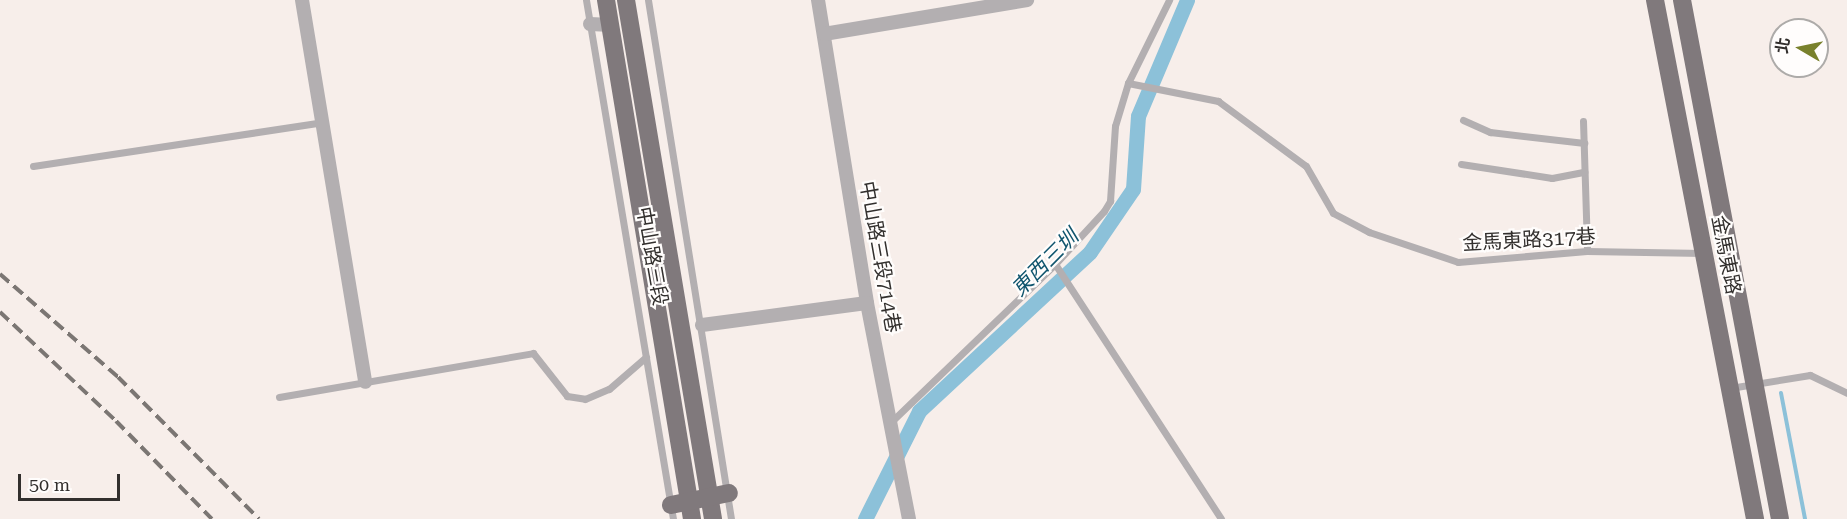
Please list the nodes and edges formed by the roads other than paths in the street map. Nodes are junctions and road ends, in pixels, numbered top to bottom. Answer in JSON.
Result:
{"nodes":[{"id":1,"x":302,"y":0,"type":"edge"},
{"id":2,"x":586,"y":0,"type":"edge"},
{"id":3,"x":606,"y":0,"type":"edge"},
{"id":4,"x":626,"y":0,"type":"edge"},
{"id":5,"x":648,"y":0,"type":"edge"},
{"id":6,"x":818,"y":0,"type":"edge"},
{"id":7,"x":1027,"y":0,"type":"edge"},
{"id":8,"x":1169,"y":0,"type":"edge"},
{"id":9,"x":1655,"y":0,"type":"edge"},
{"id":10,"x":1682,"y":0,"type":"edge"},
{"id":11,"x":590,"y":24,"type":"junction"},
{"id":12,"x":611,"y":25,"type":"junction"},
{"id":13,"x":824,"y":34,"type":"junction"},
{"id":14,"x":1128,"y":83,"type":"junction"},
{"id":15,"x":1463,"y":120,"type":"dead end"},
{"id":16,"x":1582,"y":121,"type":"dead end"},
{"id":17,"x":324,"y":122,"type":"junction"},
{"id":18,"x":1584,"y":143,"type":"junction"},
{"id":19,"x":1461,"y":164,"type":"dead end"},
{"id":20,"x":33,"y":166,"type":"dead end"},
{"id":21,"x":1584,"y":172,"type":"junction"},
{"id":22,"x":1587,"y":251,"type":"junction"},
{"id":23,"x":1703,"y":253,"type":"junction"},
{"id":24,"x":1055,"y":264,"type":"junction"},
{"id":25,"x":867,"y":303,"type":"junction"},
{"id":26,"x":702,"y":325,"type":"junction"},
{"id":27,"x":646,"y":357,"type":"junction"},
{"id":28,"x":365,"y":382,"type":"junction"},
{"id":29,"x":1754,"y":383,"type":"junction"},
{"id":30,"x":1730,"y":388,"type":"junction"},
{"id":31,"x":1847,"y":393,"type":"edge"},
{"id":32,"x":279,"y":396,"type":"dead end"},
{"id":33,"x":892,"y":422,"type":"junction"},
{"id":34,"x":729,"y":493,"type":"junction"},
{"id":35,"x":710,"y":498,"type":"junction"},
{"id":36,"x":691,"y":510,"type":"edge"},
{"id":37,"x":672,"y":512,"type":"edge"},
{"id":38,"x":713,"y":519,"type":"edge"},
{"id":39,"x":731,"y":519,"type":"edge"},
{"id":40,"x":909,"y":519,"type":"edge"},
{"id":41,"x":1221,"y":519,"type":"edge"},
{"id":42,"x":1755,"y":519,"type":"edge"},
{"id":43,"x":1780,"y":519,"type":"edge"}],
"edges":[{"from":1,"to":17,"type":"street"},
{"from":2,"to":11,"type":"lane","name":"中山路三段"},
{"from":3,"to":12,"type":"main road","name":"中山路三段"},
{"from":4,"to":35,"type":"main road","name":"中山路三段"},
{"from":5,"to":26,"type":"lane","name":"中山路三段"},
{"from":6,"to":13,"type":"street","name":"中山路三段714巷"},
{"from":7,"to":13,"type":"street"},
{"from":8,"to":14,"type":"lane"},
{"from":9,"to":23,"type":"main road","name":"金馬東路"},
{"from":10,"to":29,"type":"main road","name":"金馬東路"},
{"from":11,"to":12,"type":"street"},
{"from":11,"to":27,"type":"lane","name":"中山路三段"},
{"from":12,"to":36,"type":"main road","name":"中山路三段"},
{"from":13,"to":25,"type":"street","name":"中山路三段714巷"},
{"from":14,"to":22,"type":"lane","name":"金馬東路317巷"},
{"from":14,"to":24,"type":"lane"},
{"from":15,"to":18,"type":"lane"},
{"from":16,"to":18,"type":"lane"},
{"from":17,"to":20,"type":"lane"},
{"from":17,"to":28,"type":"street"},
{"from":18,"to":21,"type":"lane"},
{"from":19,"to":21,"type":"lane"},
{"from":21,"to":22,"type":"lane"},
{"from":22,"to":23,"type":"lane","name":"金馬東路317巷"},
{"from":23,"to":30,"type":"main road","name":"金馬東路"},
{"from":24,"to":33,"type":"lane"},
{"from":24,"to":41,"type":"lane"},
{"from":25,"to":26,"type":"street"},
{"from":25,"to":33,"type":"street","name":"中山路三段714巷"},
{"from":26,"to":34,"type":"lane","name":"中山路三段"},
{"from":27,"to":28,"type":"lane"},
{"from":27,"to":37,"type":"lane","name":"中山路三段"},
{"from":28,"to":32,"type":"lane"},
{"from":29,"to":30,"type":"lane"},
{"from":29,"to":31,"type":"lane"},
{"from":29,"to":43,"type":"main road","name":"金馬東路"},
{"from":30,"to":42,"type":"main road","name":"金馬東路"},
{"from":33,"to":40,"type":"street","name":"中山路三段714巷"},
{"from":34,"to":35,"type":"main road"},
{"from":34,"to":39,"type":"lane","name":"中山路三段"},
{"from":35,"to":36,"type":"main road"},
{"from":35,"to":38,"type":"main road","name":"中山路三段"},
{"from":36,"to":37,"type":"main road"}]}
